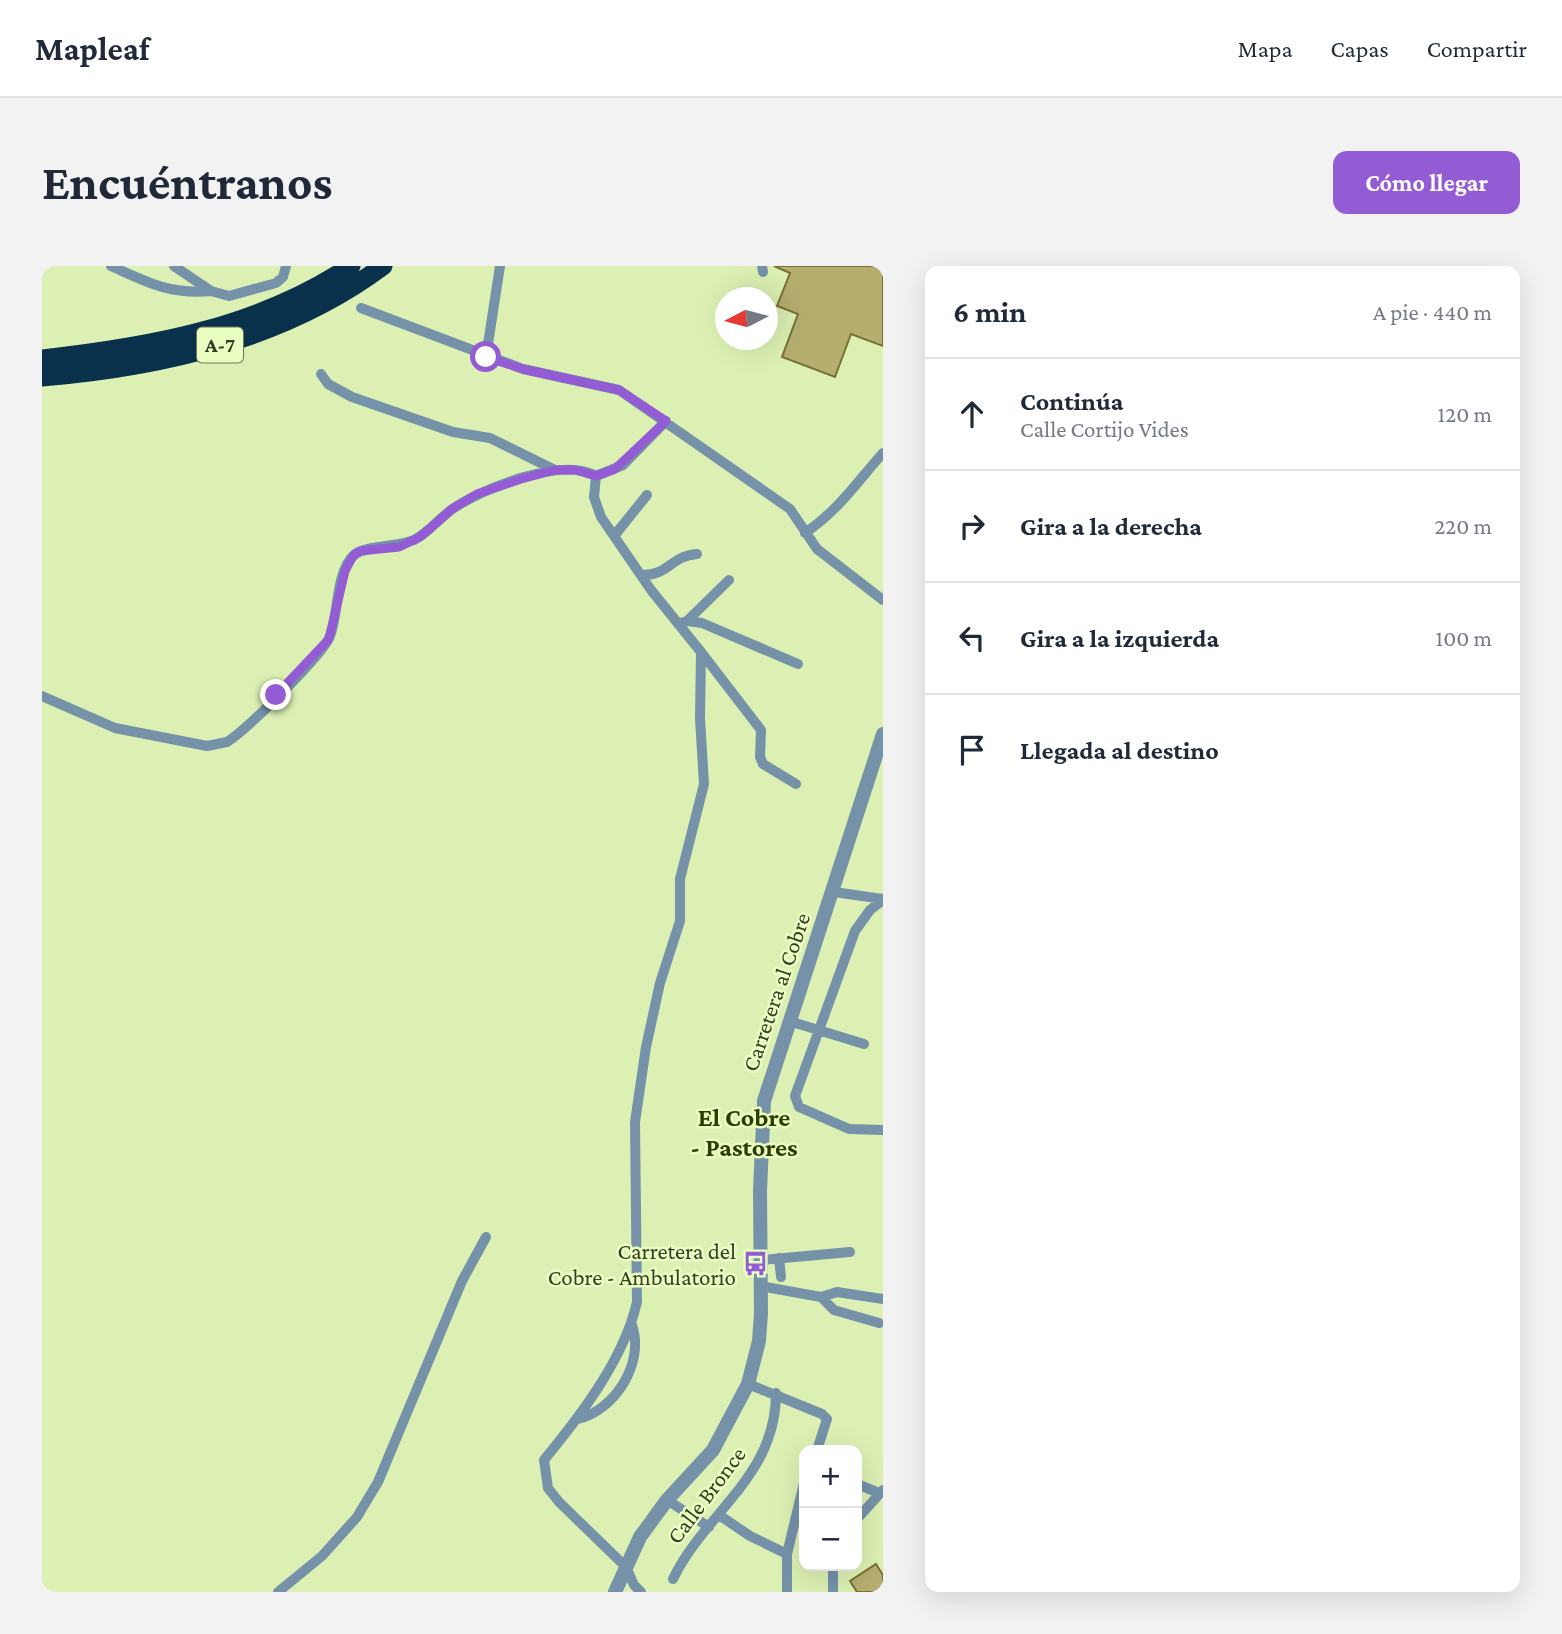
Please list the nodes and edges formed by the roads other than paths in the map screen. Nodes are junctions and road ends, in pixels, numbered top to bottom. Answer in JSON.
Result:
{"nodes":[{"id":1,"x":174,"y":266,"type":"edge"},
{"id":2,"x":286,"y":266,"type":"edge"},
{"id":3,"x":351,"y":266,"type":"edge"},
{"id":4,"x":383,"y":266,"type":"edge"},
{"id":5,"x":500,"y":266,"type":"edge"},
{"id":6,"x":113,"y":267,"type":"edge"},
{"id":7,"x":211,"y":291,"type":"junction"},
{"id":8,"x":361,"y":308,"type":"dead end"},
{"id":9,"x":486,"y":357,"type":"junction"},
{"id":10,"x":42,"y":359,"type":"edge"},
{"id":11,"x":321,"y":374,"type":"dead end"},
{"id":12,"x":42,"y":377,"type":"edge"},
{"id":13,"x":666,"y":421,"type":"junction"},
{"id":14,"x":883,"y":453,"type":"edge"},
{"id":15,"x":555,"y":470,"type":"junction"},
{"id":16,"x":596,"y":476,"type":"junction"},
{"id":17,"x":648,"y":495,"type":"dead end"},
{"id":18,"x":805,"y":533,"type":"junction"},
{"id":19,"x":614,"y":536,"type":"junction"},
{"id":20,"x":697,"y":554,"type":"dead end"},
{"id":21,"x":640,"y":575,"type":"junction"},
{"id":22,"x":729,"y":580,"type":"dead end"},
{"id":23,"x":883,"y":600,"type":"edge"},
{"id":24,"x":683,"y":622,"type":"junction"},
{"id":25,"x":701,"y":652,"type":"junction"},
{"id":26,"x":798,"y":664,"type":"dead end"},
{"id":27,"x":722,"y":680,"type":"junction"},
{"id":28,"x":700,"y":693,"type":"junction"},
{"id":29,"x":42,"y":696,"type":"edge"},
{"id":30,"x":883,"y":734,"type":"edge"},
{"id":31,"x":796,"y":784,"type":"dead end"},
{"id":32,"x":834,"y":892,"type":"junction"},
{"id":33,"x":883,"y":900,"type":"edge"},
{"id":34,"x":789,"y":1021,"type":"junction"},
{"id":35,"x":819,"y":1031,"type":"junction"},
{"id":36,"x":864,"y":1045,"type":"dead end"},
{"id":37,"x":883,"y":1130,"type":"edge"},
{"id":38,"x":486,"y":1237,"type":"dead end"},
{"id":39,"x":850,"y":1252,"type":"dead end"},
{"id":40,"x":779,"y":1258,"type":"junction"},
{"id":41,"x":761,"y":1260,"type":"junction"},
{"id":42,"x":781,"y":1277,"type":"dead end"},
{"id":43,"x":760,"y":1286,"type":"junction"},
{"id":44,"x":821,"y":1297,"type":"junction"},
{"id":45,"x":883,"y":1299,"type":"edge"},
{"id":46,"x":878,"y":1323,"type":"dead end"},
{"id":47,"x":632,"y":1325,"type":"junction"},
{"id":48,"x":748,"y":1384,"type":"junction"},
{"id":49,"x":776,"y":1393,"type":"junction"},
{"id":50,"x":578,"y":1419,"type":"junction"},
{"id":51,"x":819,"y":1445,"type":"edge"},
{"id":52,"x":862,"y":1486,"type":"edge"},
{"id":53,"x":881,"y":1492,"type":"edge"},
{"id":54,"x":667,"y":1500,"type":"junction"},
{"id":55,"x":799,"y":1504,"type":"edge"},
{"id":56,"x":862,"y":1514,"type":"edge"},
{"id":57,"x":719,"y":1515,"type":"junction"},
{"id":58,"x":709,"y":1527,"type":"junction"},
{"id":59,"x":787,"y":1554,"type":"junction"},
{"id":60,"x":626,"y":1567,"type":"junction"},
{"id":61,"x":833,"y":1571,"type":"edge"},
{"id":62,"x":673,"y":1579,"type":"dead end"},
{"id":63,"x":617,"y":1591,"type":"edge"},
{"id":64,"x":278,"y":1592,"type":"edge"},
{"id":65,"x":641,"y":1592,"type":"edge"},
{"id":66,"x":787,"y":1592,"type":"edge"},
{"id":67,"x":833,"y":1592,"type":"edge"}],
"edges":[{"from":1,"to":7,"type":"street"},
{"from":2,"to":7,"type":"street"},
{"from":3,"to":10,"type":"highway","number":"A-7"},
{"from":4,"to":12,"type":"highway","number":"A-7"},
{"from":5,"to":9,"type":"street"},
{"from":6,"to":7,"type":"street"},
{"from":8,"to":9,"type":"street"},
{"from":9,"to":13,"type":"street"},
{"from":11,"to":15,"type":"street"},
{"from":13,"to":16,"type":"street"},
{"from":13,"to":18,"type":"street"},
{"from":14,"to":18,"type":"street"},
{"from":15,"to":16,"type":"street"},
{"from":15,"to":29,"type":"street"},
{"from":16,"to":19,"type":"street"},
{"from":17,"to":19,"type":"street"},
{"from":18,"to":23,"type":"street"},
{"from":19,"to":21,"type":"street"},
{"from":20,"to":21,"type":"street"},
{"from":21,"to":24,"type":"street"},
{"from":22,"to":24,"type":"street"},
{"from":24,"to":25,"type":"street"},
{"from":24,"to":26,"type":"street"},
{"from":25,"to":27,"type":"street"},
{"from":25,"to":28,"type":"street"},
{"from":27,"to":28,"type":"street"},
{"from":27,"to":31,"type":"street"},
{"from":28,"to":47,"type":"street"},
{"from":30,"to":32,"type":"street","name":"Carretera al Cobre"},
{"from":32,"to":33,"type":"street"},
{"from":32,"to":34,"type":"street","name":"Carretera al Cobre"},
{"from":33,"to":35,"type":"street"},
{"from":34,"to":35,"type":"street"},
{"from":34,"to":41,"type":"street","name":"Carretera al Cobre"},
{"from":35,"to":36,"type":"street"},
{"from":35,"to":37,"type":"street"},
{"from":38,"to":64,"type":"street"},
{"from":39,"to":40,"type":"street"},
{"from":40,"to":41,"type":"street"},
{"from":40,"to":42,"type":"street"},
{"from":41,"to":43,"type":"street","name":"Carretera al Cobre"},
{"from":43,"to":44,"type":"street"},
{"from":43,"to":48,"type":"street","name":"Carretera al Cobre"},
{"from":44,"to":45,"type":"street"},
{"from":44,"to":46,"type":"street"},
{"from":47,"to":50,"type":"street"},
{"from":47,"to":50,"type":"street"},
{"from":48,"to":49,"type":"street"},
{"from":48,"to":54,"type":"street","name":"Carretera al Cobre"},
{"from":49,"to":51,"type":"street"},
{"from":49,"to":57,"type":"street","name":"Calle Bronce"},
{"from":50,"to":60,"type":"street"},
{"from":52,"to":53,"type":"street"},
{"from":53,"to":56,"type":"street"},
{"from":54,"to":58,"type":"street"},
{"from":54,"to":60,"type":"street","name":"Carretera al Cobre"},
{"from":55,"to":59,"type":"street"},
{"from":57,"to":58,"type":"street","name":"Calle Bronce"},
{"from":57,"to":59,"type":"street"},
{"from":58,"to":62,"type":"street","name":"Calle Bronce"},
{"from":59,"to":66,"type":"street"},
{"from":60,"to":63,"type":"street","name":"Carretera al Cobre"},
{"from":60,"to":65,"type":"street"},
{"from":61,"to":67,"type":"street"}]}
